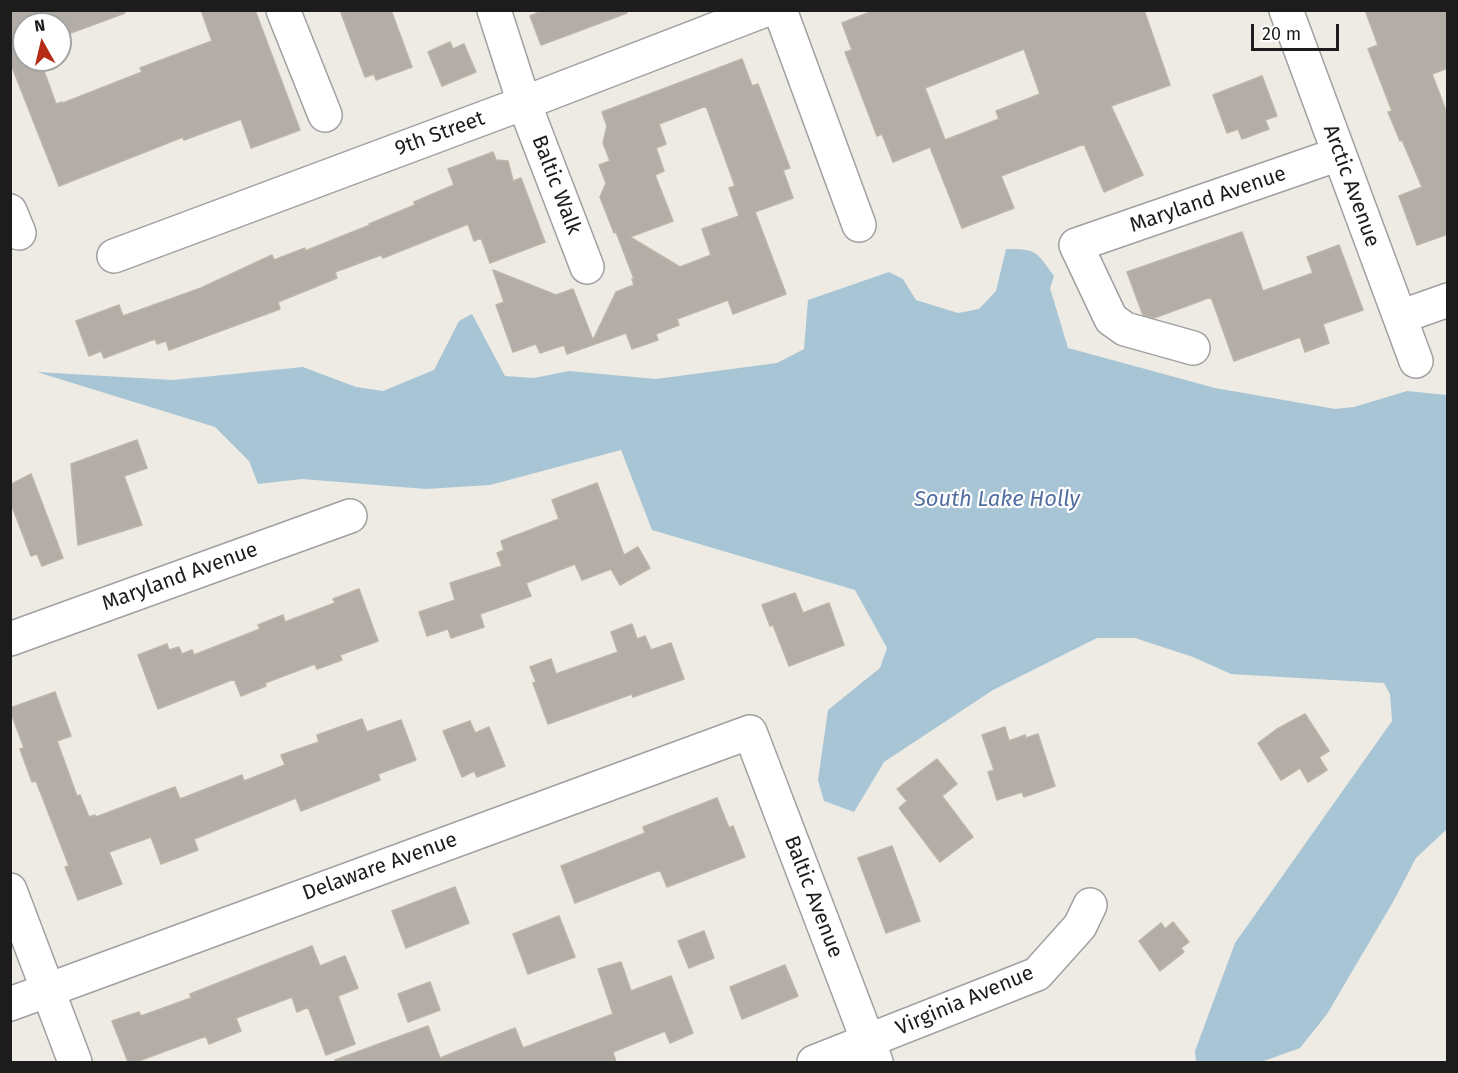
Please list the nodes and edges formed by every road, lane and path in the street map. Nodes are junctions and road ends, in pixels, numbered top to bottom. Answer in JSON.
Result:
{"nodes":[{"id":1,"x":283,"y":10,"type":"edge"},
{"id":2,"x":494,"y":10,"type":"edge"},
{"id":3,"x":765,"y":10,"type":"edge"},
{"id":4,"x":780,"y":10,"type":"edge"},
{"id":5,"x":1286,"y":10,"type":"edge"},
{"id":6,"x":524,"y":103,"type":"junction"},
{"id":7,"x":325,"y":115,"type":"dead end"},
{"id":8,"x":1339,"y":154,"type":"junction"},
{"id":9,"x":859,"y":225,"type":"dead end"},
{"id":10,"x":114,"y":256,"type":"dead end"},
{"id":11,"x":587,"y":267,"type":"dead end"},
{"id":12,"x":1448,"y":300,"type":"edge"},
{"id":13,"x":1400,"y":317,"type":"junction"},
{"id":14,"x":1193,"y":348,"type":"dead end"},
{"id":15,"x":1416,"y":361,"type":"dead end"},
{"id":16,"x":350,"y":516,"type":"dead end"},
{"id":17,"x":10,"y":639,"type":"edge"},
{"id":18,"x":750,"y":732,"type":"joint"},
{"id":19,"x":10,"y":890,"type":"edge"},
{"id":20,"x":1090,"y":905,"type":"dead end"},
{"id":21,"x":48,"y":990,"type":"junction"},
{"id":22,"x":10,"y":1004,"type":"edge"},
{"id":23,"x":873,"y":1052,"type":"edge"},
{"id":24,"x":75,"y":1062,"type":"edge"},
{"id":25,"x":814,"y":1062,"type":"edge"}],
"edges":[{"from":1,"to":7,"type":"street"},
{"from":2,"to":6,"type":"street"},
{"from":3,"to":6,"type":"street","name":"9th Street"},
{"from":4,"to":9,"type":"street"},
{"from":5,"to":8,"type":"street","name":"Arctic Avenue"},
{"from":6,"to":10,"type":"street","name":"9th Street"},
{"from":6,"to":11,"type":"street","name":"Baltic Walk"},
{"from":8,"to":13,"type":"street","name":"Arctic Avenue"},
{"from":8,"to":14,"type":"street","name":"Maryland Avenue"},
{"from":12,"to":13,"type":"street"},
{"from":13,"to":15,"type":"street","name":"Arctic Avenue"},
{"from":16,"to":17,"type":"street","name":"Maryland Avenue"},
{"from":18,"to":21,"type":"street","name":"Delaware Avenue"},
{"from":18,"to":23,"type":"street","name":"Baltic Avenue"},
{"from":19,"to":21,"type":"street"},
{"from":20,"to":23,"type":"street","name":"Virginia Avenue"},
{"from":21,"to":22,"type":"street","name":"Delaware Avenue"},
{"from":21,"to":24,"type":"street"},
{"from":23,"to":25,"type":"street","name":"Virginia Avenue"}]}
